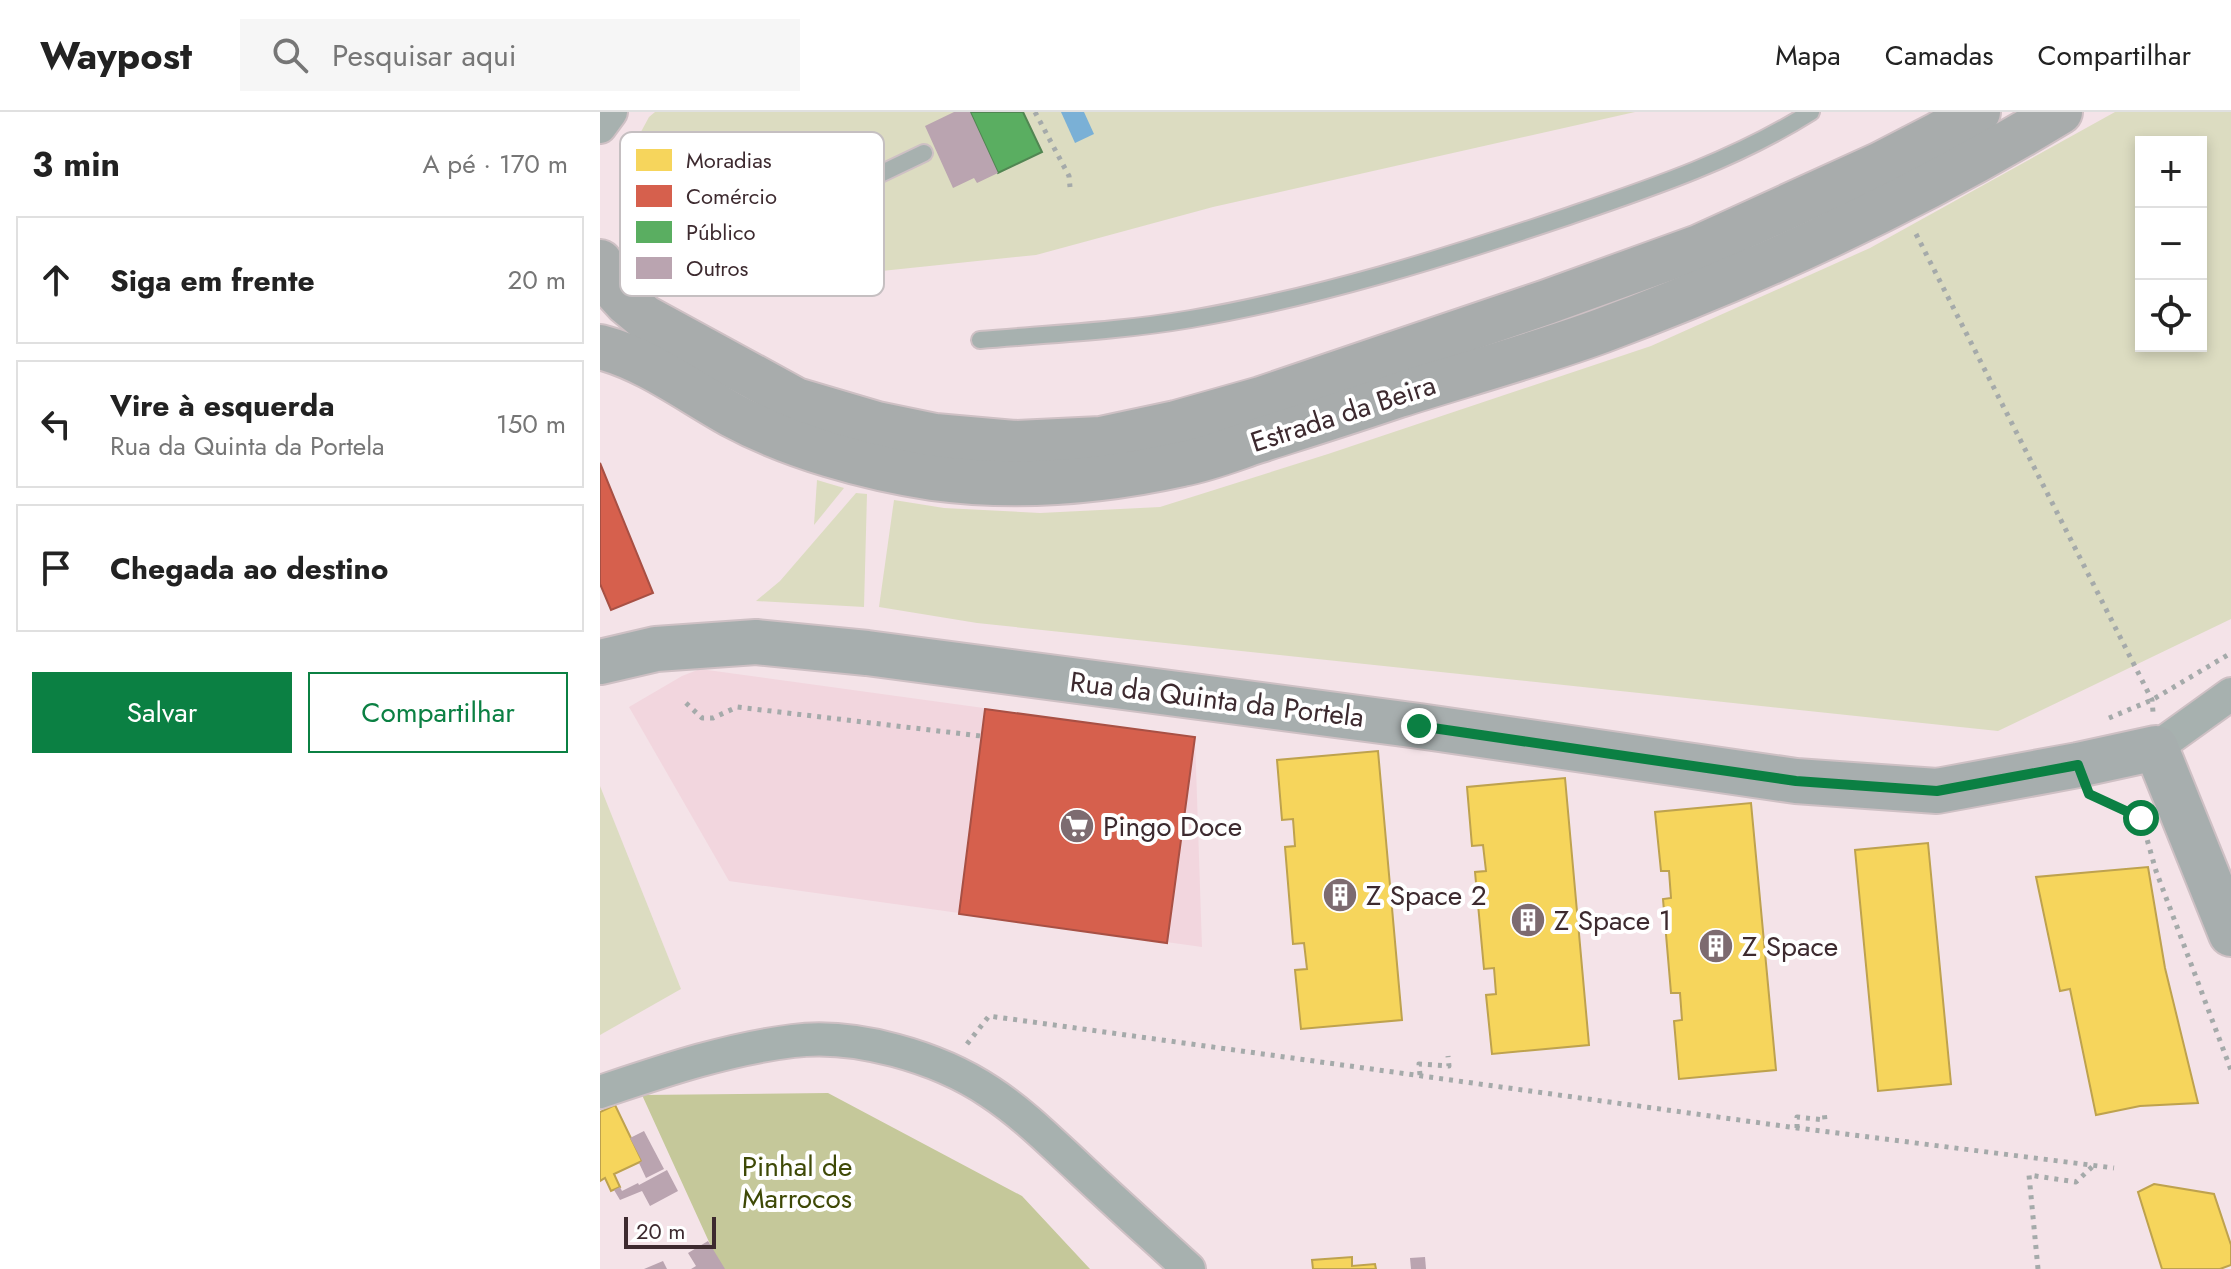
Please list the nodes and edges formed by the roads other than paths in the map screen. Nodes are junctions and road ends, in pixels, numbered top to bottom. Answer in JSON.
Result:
{"nodes":[{"id":1,"x":611,"y":112,"type":"edge"},
{"id":2,"x":1811,"y":112,"type":"edge"},
{"id":3,"x":1978,"y":112,"type":"edge"},
{"id":4,"x":2060,"y":112,"type":"edge"},
{"id":5,"x":600,"y":128,"type":"edge"},
{"id":6,"x":924,"y":153,"type":"dead end"},
{"id":7,"x":884,"y":172,"type":"edge"},
{"id":8,"x":600,"y":262,"type":"edge"},
{"id":9,"x":620,"y":294,"type":"edge"},
{"id":10,"x":622,"y":296,"type":"edge"},
{"id":11,"x":980,"y":340,"type":"dead end"},
{"id":12,"x":600,"y":347,"type":"edge"},
{"id":13,"x":600,"y":662,"type":"edge"},
{"id":14,"x":2231,"y":694,"type":"edge"},
{"id":15,"x":2156,"y":748,"type":"junction"},
{"id":16,"x":2231,"y":934,"type":"edge"},
{"id":17,"x":600,"y":1092,"type":"edge"},
{"id":18,"x":1189,"y":1269,"type":"edge"}],
"edges":[{"from":1,"to":5,"type":"street"},
{"from":2,"to":11,"type":"lane"},
{"from":3,"to":10,"type":"main road","name":"Estrada da Beira"},
{"from":4,"to":12,"type":"main road","name":"Estrada da Beira"},
{"from":6,"to":7,"type":"lane"},
{"from":8,"to":9,"type":"main road","name":"Estrada da Beira"},
{"from":13,"to":15,"type":"street","name":"Rua da Quinta da Portela"},
{"from":14,"to":15,"type":"street"},
{"from":15,"to":16,"type":"street"},
{"from":17,"to":18,"type":"street"}]}
